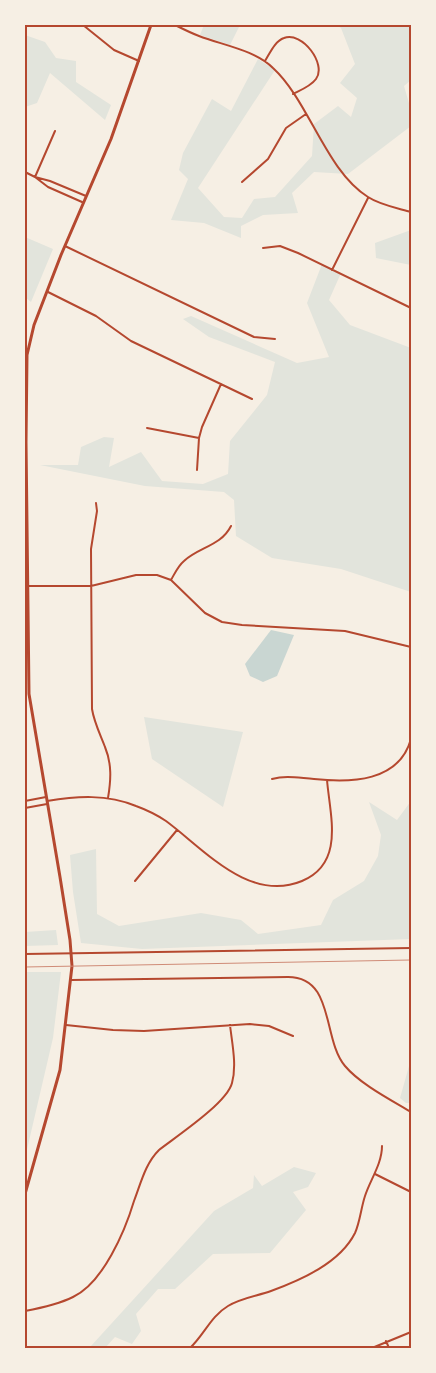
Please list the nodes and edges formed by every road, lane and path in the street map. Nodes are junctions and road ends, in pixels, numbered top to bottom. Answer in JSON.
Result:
{"nodes":[{"id":1,"x":83,"y":25,"type":"edge"},
{"id":2,"x":151,"y":25,"type":"edge"},
{"id":3,"x":175,"y":25,"type":"edge"},
{"id":4,"x":139,"y":61,"type":"junction"},
{"id":5,"x":265,"y":61,"type":"junction"},
{"id":6,"x":293,"y":94,"type":"junction"},
{"id":7,"x":306,"y":114,"type":"junction"},
{"id":8,"x":55,"y":130,"type":"dead end"},
{"id":9,"x":25,"y":172,"type":"edge"},
{"id":10,"x":35,"y":177,"type":"junction"},
{"id":11,"x":242,"y":182,"type":"dead end"},
{"id":12,"x":86,"y":196,"type":"junction"},
{"id":13,"x":368,"y":198,"type":"junction"},
{"id":14,"x":84,"y":203,"type":"junction"},
{"id":15,"x":411,"y":212,"type":"edge"},
{"id":16,"x":65,"y":246,"type":"junction"},
{"id":17,"x":263,"y":248,"type":"dead end"},
{"id":18,"x":332,"y":270,"type":"junction"},
{"id":19,"x":48,"y":292,"type":"junction"},
{"id":20,"x":411,"y":308,"type":"edge"},
{"id":21,"x":275,"y":339,"type":"dead end"},
{"id":22,"x":26,"y":354,"type":"edge"},
{"id":23,"x":221,"y":384,"type":"junction"},
{"id":24,"x":252,"y":399,"type":"dead end"},
{"id":25,"x":147,"y":428,"type":"dead end"},
{"id":26,"x":199,"y":438,"type":"junction"},
{"id":27,"x":197,"y":470,"type":"dead end"},
{"id":28,"x":26,"y":480,"type":"edge"},
{"id":29,"x":96,"y":503,"type":"dead end"},
{"id":30,"x":231,"y":526,"type":"dead end"},
{"id":31,"x":171,"y":580,"type":"junction"},
{"id":32,"x":26,"y":586,"type":"edge"},
{"id":33,"x":91,"y":586,"type":"junction"},
{"id":34,"x":411,"y":647,"type":"edge"},
{"id":35,"x":411,"y":738,"type":"edge"},
{"id":36,"x":272,"y":779,"type":"dead end"},
{"id":37,"x":327,"y":780,"type":"junction"},
{"id":38,"x":108,"y":798,"type":"junction"},
{"id":39,"x":25,"y":801,"type":"edge"},
{"id":40,"x":46,"y":801,"type":"junction"},
{"id":41,"x":25,"y":808,"type":"edge"},
{"id":42,"x":177,"y":830,"type":"junction"},
{"id":43,"x":134,"y":881,"type":"dead end"},
{"id":44,"x":411,"y":948,"type":"edge"},
{"id":45,"x":25,"y":954,"type":"edge"},
{"id":46,"x":71,"y":954,"type":"junction"},
{"id":47,"x":71,"y":980,"type":"junction"},
{"id":48,"x":66,"y":1025,"type":"junction"},
{"id":49,"x":230,"y":1025,"type":"junction"},
{"id":50,"x":293,"y":1036,"type":"dead end"},
{"id":51,"x":411,"y":1112,"type":"edge"},
{"id":52,"x":382,"y":1146,"type":"dead end"},
{"id":53,"x":374,"y":1174,"type":"junction"},
{"id":54,"x":411,"y":1192,"type":"edge"},
{"id":55,"x":25,"y":1194,"type":"edge"},
{"id":56,"x":25,"y":1311,"type":"edge"},
{"id":57,"x":411,"y":1332,"type":"edge"},
{"id":58,"x":386,"y":1341,"type":"junction"},
{"id":59,"x":190,"y":1348,"type":"edge"},
{"id":60,"x":372,"y":1348,"type":"edge"},
{"id":61,"x":390,"y":1348,"type":"edge"}],
"edges":[{"from":1,"to":4,"type":"street"},
{"from":2,"to":4,"type":"main road"},
{"from":3,"to":5,"type":"street"},
{"from":4,"to":12,"type":"main road"},
{"from":5,"to":6,"type":"street"},
{"from":5,"to":6,"type":"street"},
{"from":6,"to":7,"type":"street"},
{"from":7,"to":11,"type":"street"},
{"from":7,"to":13,"type":"street"},
{"from":8,"to":10,"type":"street"},
{"from":9,"to":10,"type":"street"},
{"from":10,"to":12,"type":"street"},
{"from":10,"to":14,"type":"street"},
{"from":12,"to":14,"type":"main road"},
{"from":13,"to":15,"type":"street"},
{"from":13,"to":18,"type":"street"},
{"from":14,"to":16,"type":"main road"},
{"from":16,"to":19,"type":"main road"},
{"from":16,"to":21,"type":"street"},
{"from":17,"to":18,"type":"street"},
{"from":18,"to":20,"type":"street"},
{"from":19,"to":22,"type":"main road"},
{"from":19,"to":23,"type":"street"},
{"from":22,"to":28,"type":"main road"},
{"from":23,"to":24,"type":"street"},
{"from":23,"to":26,"type":"street"},
{"from":25,"to":26,"type":"street"},
{"from":26,"to":27,"type":"street"},
{"from":28,"to":32,"type":"main road"},
{"from":29,"to":33,"type":"street"},
{"from":30,"to":31,"type":"street"},
{"from":31,"to":33,"type":"street"},
{"from":31,"to":34,"type":"street"},
{"from":32,"to":33,"type":"street"},
{"from":32,"to":40,"type":"main road"},
{"from":33,"to":38,"type":"street"},
{"from":35,"to":37,"type":"street"},
{"from":36,"to":37,"type":"street"},
{"from":37,"to":42,"type":"street"},
{"from":38,"to":40,"type":"street"},
{"from":38,"to":42,"type":"street"},
{"from":39,"to":40,"type":"street"},
{"from":40,"to":41,"type":"street"},
{"from":40,"to":46,"type":"main road"},
{"from":42,"to":43,"type":"street"},
{"from":44,"to":46,"type":"street"},
{"from":45,"to":46,"type":"street"},
{"from":46,"to":47,"type":"main road"},
{"from":47,"to":48,"type":"main road"},
{"from":47,"to":51,"type":"street"},
{"from":48,"to":49,"type":"street"},
{"from":48,"to":55,"type":"main road"},
{"from":49,"to":50,"type":"street"},
{"from":49,"to":56,"type":"street"},
{"from":52,"to":53,"type":"street"},
{"from":53,"to":54,"type":"street"},
{"from":53,"to":59,"type":"street"},
{"from":57,"to":58,"type":"street"},
{"from":58,"to":60,"type":"street"},
{"from":58,"to":61,"type":"street"}]}
